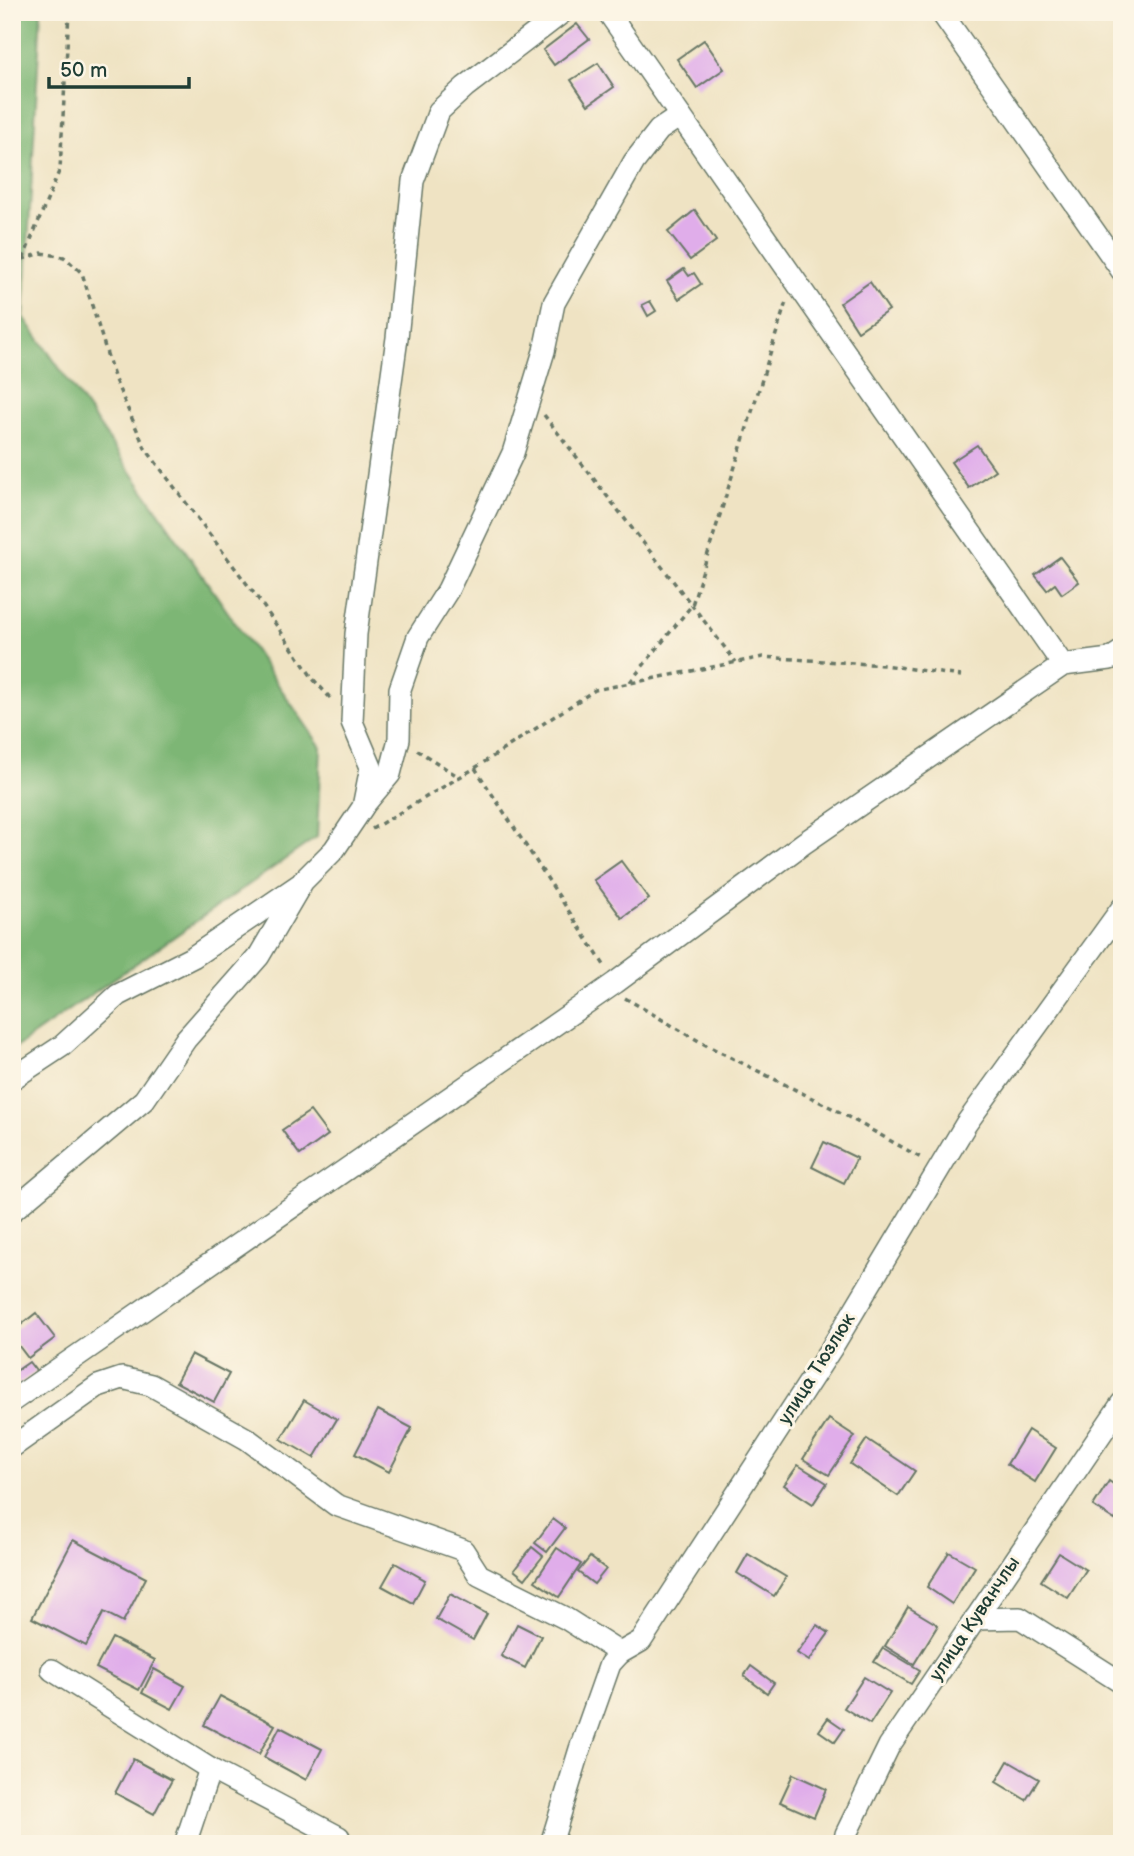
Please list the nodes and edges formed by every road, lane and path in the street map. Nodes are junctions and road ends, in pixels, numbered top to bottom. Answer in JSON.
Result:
{"nodes":[{"id":1,"x":69,"y":12,"type":"edge"},
{"id":2,"x":563,"y":12,"type":"edge"},
{"id":3,"x":608,"y":12,"type":"edge"},
{"id":4,"x":941,"y":12,"type":"edge"},
{"id":5,"x":680,"y":116,"type":"junction"},
{"id":6,"x":23,"y":259,"type":"junction"},
{"id":7,"x":1122,"y":271,"type":"edge"},
{"id":8,"x":12,"y":277,"type":"edge"},
{"id":9,"x":793,"y":278,"type":"junction"},
{"id":10,"x":530,"y":397,"type":"junction"},
{"id":11,"x":692,"y":606,"type":"junction"},
{"id":12,"x":1122,"y":651,"type":"edge"},
{"id":13,"x":736,"y":662,"type":"junction"},
{"id":14,"x":1063,"y":665,"type":"junction"},
{"id":15,"x":961,"y":676,"type":"dead end"},
{"id":16,"x":629,"y":683,"type":"junction"},
{"id":17,"x":352,"y":722,"type":"junction"},
{"id":18,"x":475,"y":768,"type":"junction"},
{"id":19,"x":363,"y":807,"type":"junction"},
{"id":20,"x":364,"y":834,"type":"dead end"},
{"id":21,"x":303,"y":881,"type":"junction"},
{"id":22,"x":1122,"y":908,"type":"edge"},
{"id":23,"x":615,"y":983,"type":"junction"},
{"id":24,"x":12,"y":1080,"type":"edge"},
{"id":25,"x":939,"y":1169,"type":"junction"},
{"id":26,"x":12,"y":1211,"type":"edge"},
{"id":27,"x":12,"y":1401,"type":"edge"},
{"id":28,"x":1122,"y":1404,"type":"edge"},
{"id":29,"x":12,"y":1447,"type":"edge"},
{"id":30,"x":975,"y":1619,"type":"junction"},
{"id":31,"x":620,"y":1653,"type":"junction"},
{"id":32,"x":52,"y":1670,"type":"dead end"},
{"id":33,"x":1122,"y":1683,"type":"edge"},
{"id":34,"x":209,"y":1769,"type":"junction"},
{"id":35,"x":339,"y":1837,"type":"dead end"},
{"id":36,"x":185,"y":1844,"type":"edge"},
{"id":37,"x":551,"y":1844,"type":"edge"},
{"id":38,"x":844,"y":1844,"type":"edge"}],
"edges":[{"from":1,"to":6,"type":"path"},
{"from":2,"to":17,"type":"street"},
{"from":3,"to":5,"type":"street"},
{"from":4,"to":7,"type":"street"},
{"from":5,"to":9,"type":"street"},
{"from":5,"to":10,"type":"street"},
{"from":6,"to":8,"type":"path"},
{"from":6,"to":17,"type":"path"},
{"from":9,"to":11,"type":"path"},
{"from":9,"to":14,"type":"street"},
{"from":10,"to":11,"type":"path"},
{"from":10,"to":19,"type":"street"},
{"from":11,"to":13,"type":"path"},
{"from":11,"to":16,"type":"path"},
{"from":12,"to":14,"type":"street"},
{"from":13,"to":15,"type":"path"},
{"from":13,"to":16,"type":"path"},
{"from":14,"to":23,"type":"street"},
{"from":16,"to":18,"type":"path"},
{"from":17,"to":19,"type":"street"},
{"from":18,"to":20,"type":"path"},
{"from":18,"to":23,"type":"path"},
{"from":19,"to":21,"type":"street"},
{"from":21,"to":24,"type":"street"},
{"from":21,"to":26,"type":"street"},
{"from":22,"to":25,"type":"street","name":"улица Тюзлюк"},
{"from":23,"to":25,"type":"path"},
{"from":23,"to":27,"type":"street"},
{"from":25,"to":31,"type":"street","name":"улица Тюзлюк"},
{"from":28,"to":30,"type":"street","name":"улица Куванчлы"},
{"from":29,"to":31,"type":"street"},
{"from":30,"to":33,"type":"street"},
{"from":30,"to":38,"type":"street","name":"улица Куванчлы"},
{"from":31,"to":37,"type":"street","name":"улица Тюзлюк"},
{"from":32,"to":34,"type":"street"},
{"from":34,"to":35,"type":"street"},
{"from":34,"to":36,"type":"street"}]}
